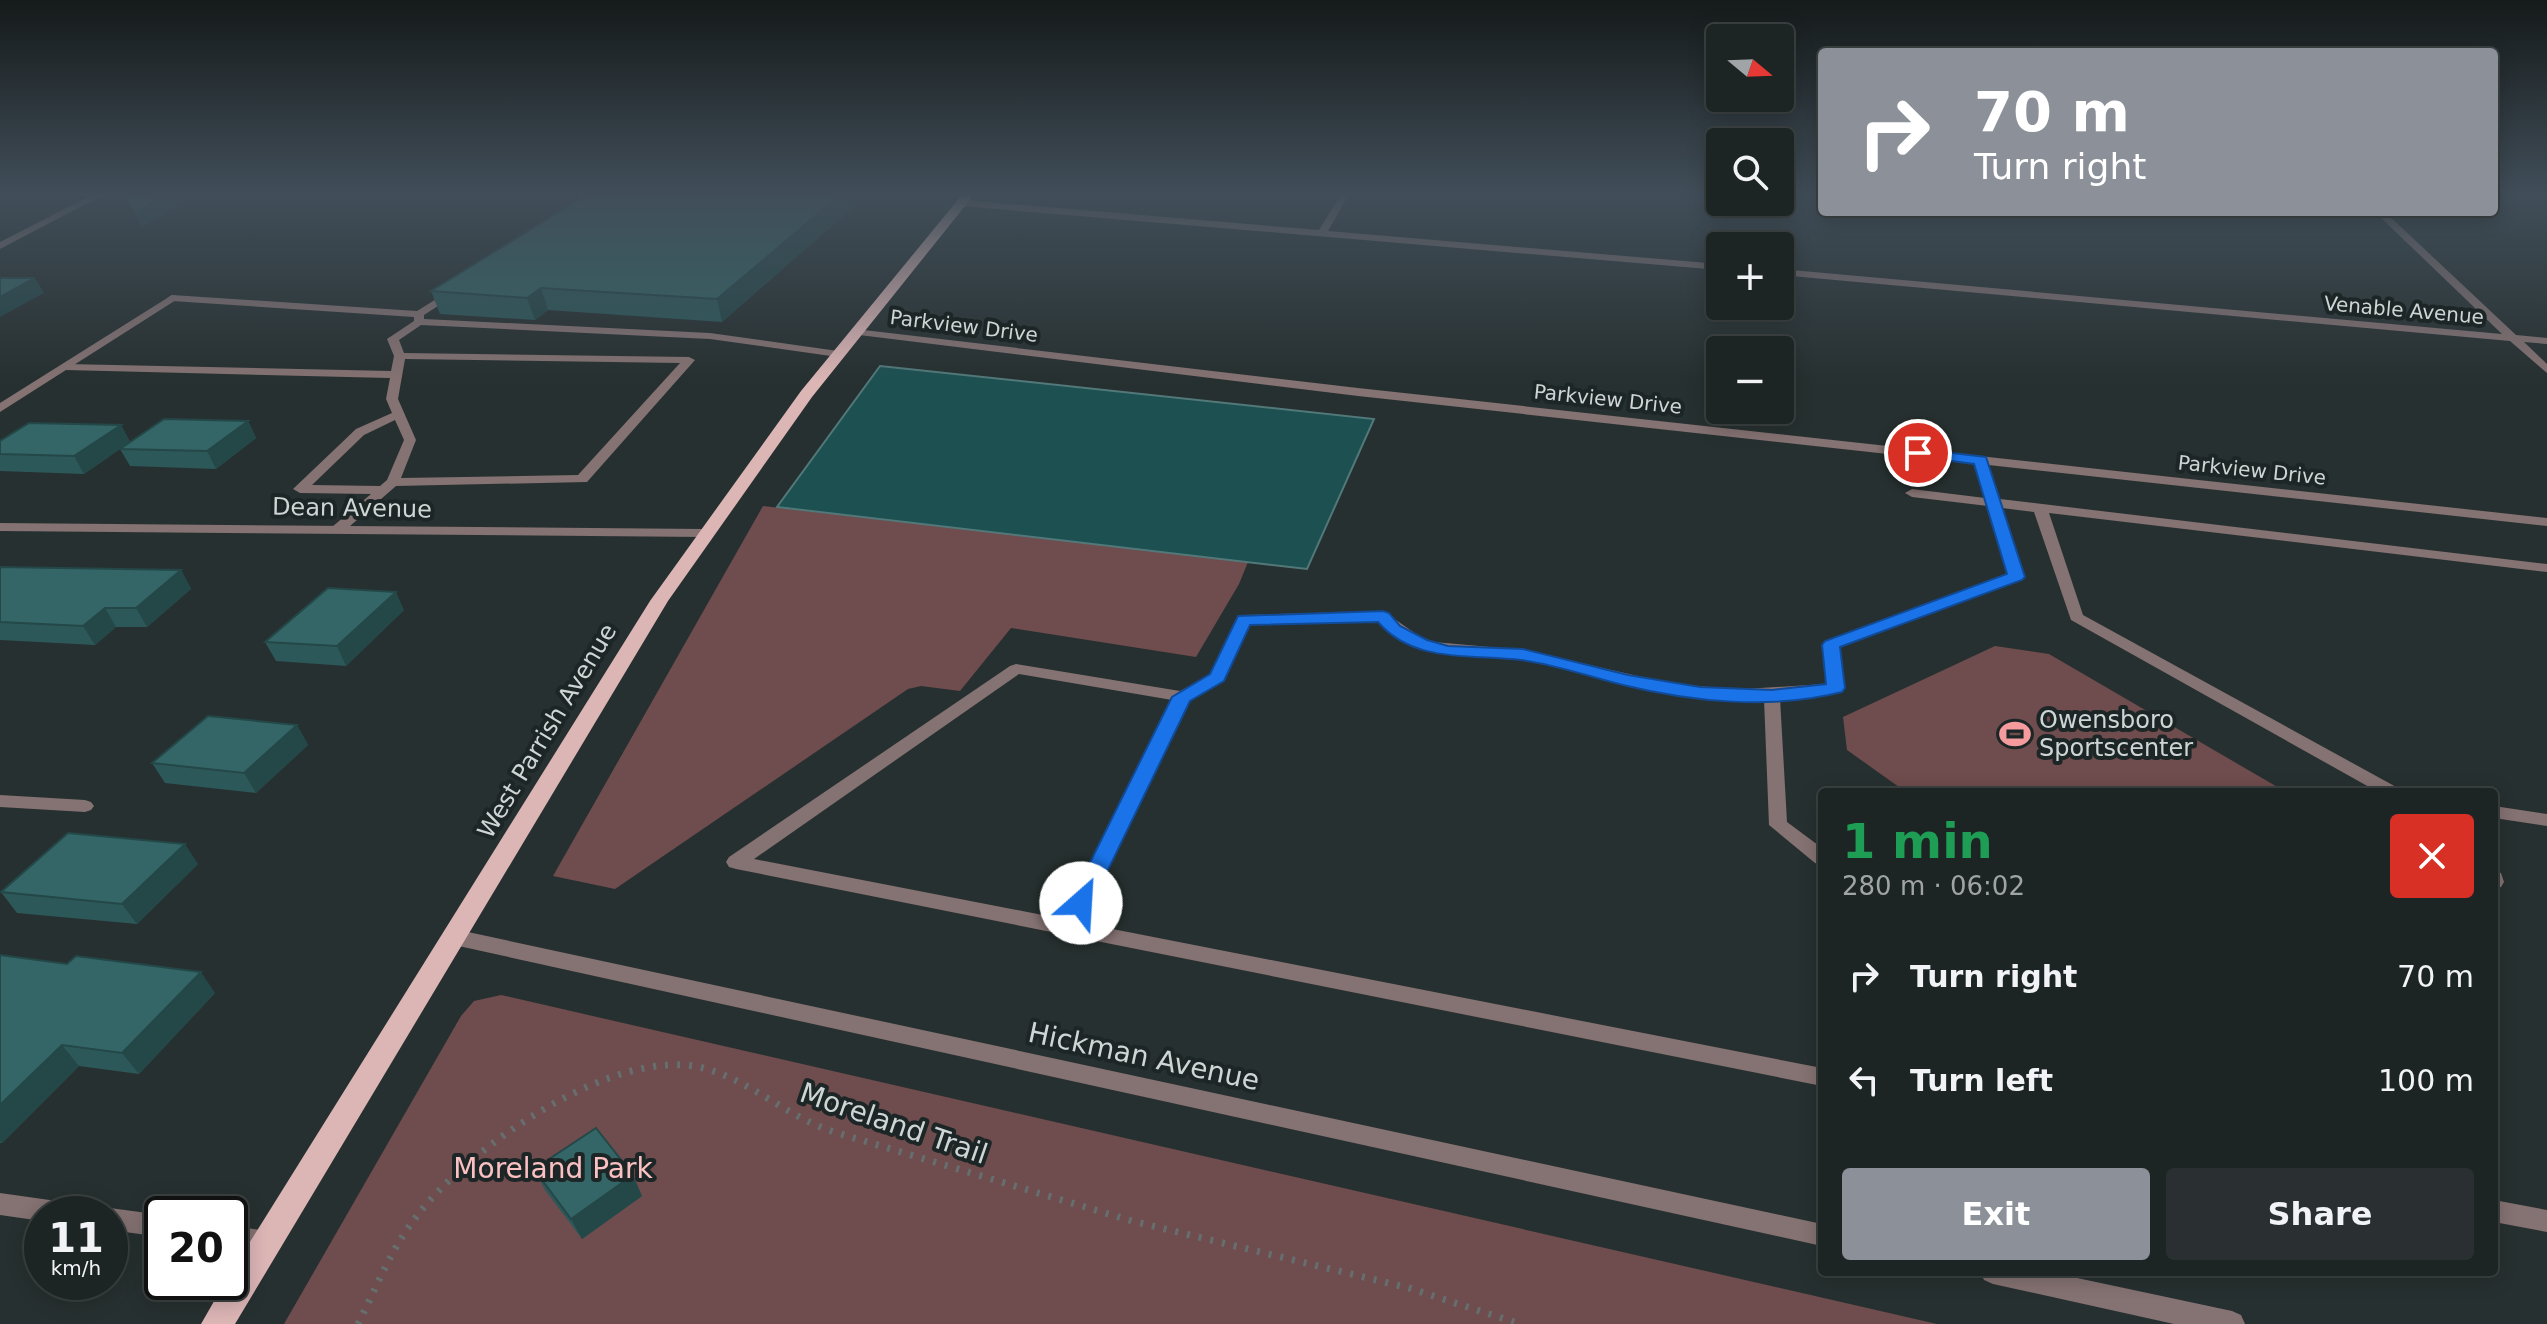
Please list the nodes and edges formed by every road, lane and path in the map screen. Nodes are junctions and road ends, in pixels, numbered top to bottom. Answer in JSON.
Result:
{"nodes":[{"id":1,"x":916,"y":258,"type":"edge"},
{"id":2,"x":1612,"y":258,"type":"edge"},
{"id":3,"x":2428,"y":258,"type":"edge"},
{"id":4,"x":1706,"y":266,"type":"edge"},
{"id":5,"x":1794,"y":273,"type":"edge"},
{"id":6,"x":458,"y":289,"type":"edge"},
{"id":7,"x":419,"y":318,"type":"junction"},
{"id":8,"x":855,"y":332,"type":"junction"},
{"id":9,"x":2512,"y":337,"type":"junction"},
{"id":10,"x":2547,"y":341,"type":"edge"},
{"id":11,"x":838,"y":354,"type":"junction"},
{"id":12,"x":400,"y":356,"type":"junction"},
{"id":13,"x":66,"y":367,"type":"junction"},
{"id":14,"x":2547,"y":370,"type":"edge"},
{"id":15,"x":397,"y":375,"type":"junction"},
{"id":16,"x":0,"y":408,"type":"edge"},
{"id":17,"x":399,"y":414,"type":"junction"},
{"id":18,"x":1981,"y":460,"type":"junction"},
{"id":19,"x":388,"y":486,"type":"junction"},
{"id":20,"x":1912,"y":493,"type":"dead end"},
{"id":21,"x":1993,"y":503,"type":"junction"},
{"id":22,"x":2040,"y":508,"type":"junction"},
{"id":23,"x":2547,"y":522,"type":"edge"},
{"id":24,"x":0,"y":527,"type":"edge"},
{"id":25,"x":337,"y":530,"type":"junction"},
{"id":26,"x":703,"y":533,"type":"junction"},
{"id":27,"x":2547,"y":568,"type":"edge"},
{"id":28,"x":1772,"y":696,"type":"junction"},
{"id":29,"x":1182,"y":697,"type":"junction"},
{"id":30,"x":2385,"y":788,"type":"edge"},
{"id":31,"x":0,"y":801,"type":"edge"},
{"id":32,"x":85,"y":806,"type":"dead end"},
{"id":33,"x":2498,"y":813,"type":"edge"},
{"id":34,"x":2547,"y":820,"type":"edge"},
{"id":35,"x":1818,"y":855,"type":"edge"},
{"id":36,"x":1069,"y":928,"type":"junction"},
{"id":37,"x":454,"y":937,"type":"junction"},
{"id":38,"x":1818,"y":1076,"type":"edge"},
{"id":39,"x":0,"y":1204,"type":"edge"},
{"id":40,"x":24,"y":1207,"type":"edge"},
{"id":41,"x":2498,"y":1212,"type":"edge"},
{"id":42,"x":2547,"y":1221,"type":"edge"},
{"id":43,"x":1818,"y":1234,"type":"edge"},
{"id":44,"x":248,"y":1238,"type":"edge"},
{"id":45,"x":268,"y":1241,"type":"junction"},
{"id":46,"x":2047,"y":1278,"type":"edge"},
{"id":47,"x":217,"y":1324,"type":"edge"},
{"id":48,"x":358,"y":1324,"type":"edge"},
{"id":49,"x":1520,"y":1324,"type":"edge"},
{"id":50,"x":2232,"y":1324,"type":"edge"}],
"edges":[{"from":1,"to":8,"type":"main road","name":"West Parrish Avenue"},
{"from":2,"to":4,"type":"street"},
{"from":3,"to":9,"type":"street"},
{"from":5,"to":9,"type":"street","name":"Venable Avenue"},
{"from":6,"to":7,"type":"street"},
{"from":7,"to":11,"type":"street"},
{"from":7,"to":12,"type":"street"},
{"from":7,"to":13,"type":"street"},
{"from":8,"to":11,"type":"main road","name":"West Parrish Avenue"},
{"from":8,"to":18,"type":"street","name":"Parkview Drive"},
{"from":9,"to":10,"type":"street","name":"Venable Avenue"},
{"from":9,"to":14,"type":"street"},
{"from":11,"to":26,"type":"main road","name":"West Parrish Avenue"},
{"from":12,"to":15,"type":"street"},
{"from":12,"to":19,"type":"street"},
{"from":13,"to":15,"type":"street"},
{"from":13,"to":16,"type":"street"},
{"from":15,"to":17,"type":"street"},
{"from":17,"to":19,"type":"street"},
{"from":17,"to":19,"type":"street"},
{"from":18,"to":21,"type":"street"},
{"from":18,"to":23,"type":"street","name":"Parkview Drive"},
{"from":19,"to":25,"type":"street"},
{"from":20,"to":21,"type":"street"},
{"from":21,"to":22,"type":"street"},
{"from":21,"to":28,"type":"street"},
{"from":22,"to":27,"type":"street"},
{"from":22,"to":30,"type":"street"},
{"from":24,"to":25,"type":"street","name":"Dean Avenue"},
{"from":25,"to":26,"type":"street","name":"Dean Avenue"},
{"from":26,"to":37,"type":"main road","name":"West Parrish Avenue"},
{"from":28,"to":29,"type":"street"},
{"from":28,"to":35,"type":"street"},
{"from":29,"to":36,"type":"street"},
{"from":29,"to":36,"type":"street"},
{"from":31,"to":32,"type":"street"},
{"from":33,"to":34,"type":"street"},
{"from":36,"to":38,"type":"street"},
{"from":37,"to":43,"type":"street","name":"Hickman Avenue"},
{"from":37,"to":45,"type":"main road","name":"West Parrish Avenue"},
{"from":39,"to":40,"type":"street"},
{"from":41,"to":42,"type":"street"},
{"from":44,"to":45,"type":"street"},
{"from":45,"to":47,"type":"main road","name":"West Parrish Avenue"},
{"from":46,"to":50,"type":"street"},
{"from":48,"to":49,"type":"path","name":"Moreland Trail"}]}
